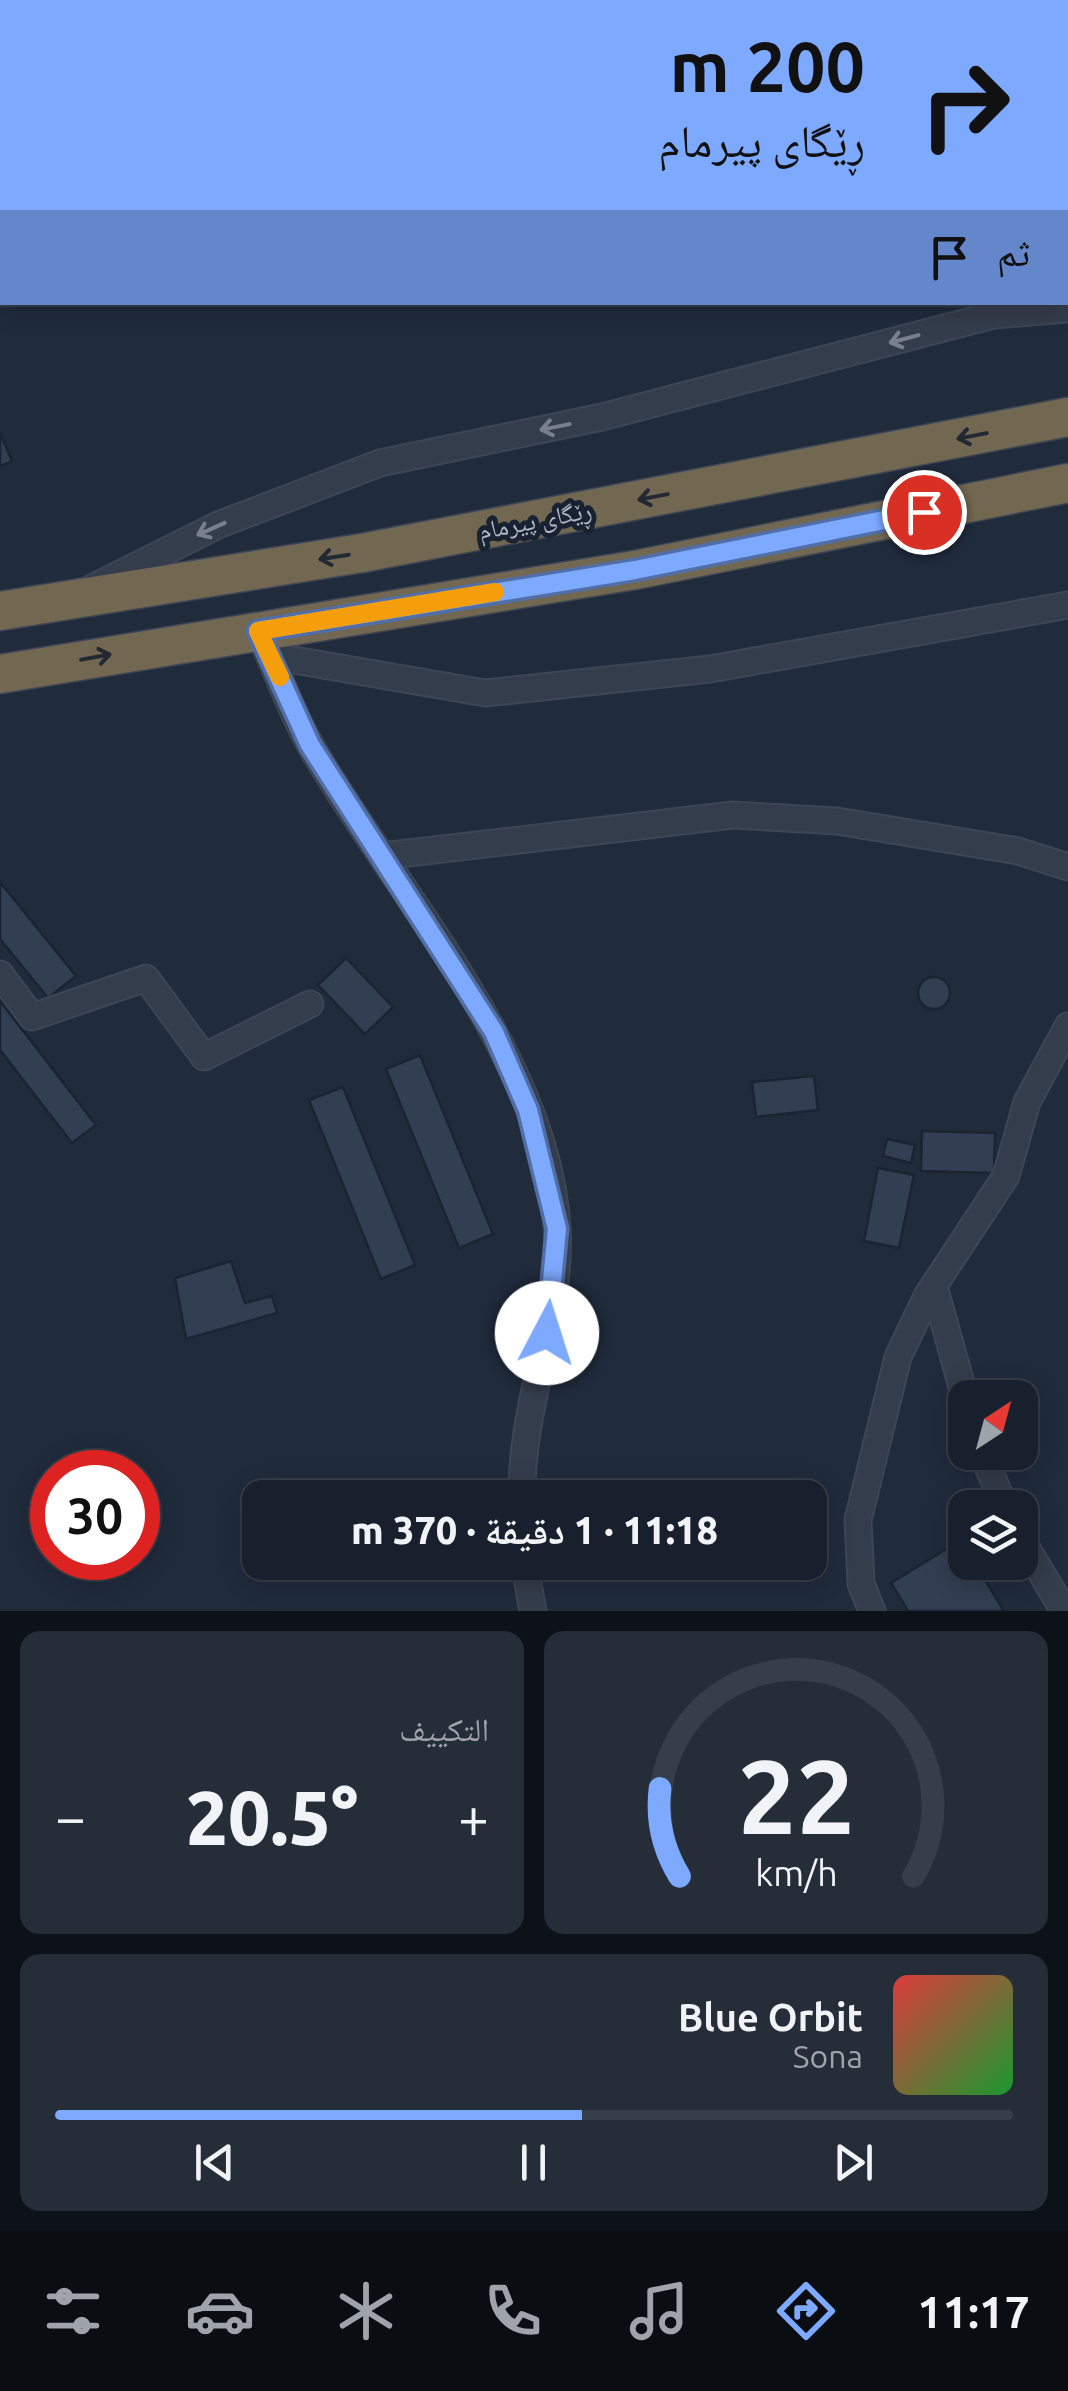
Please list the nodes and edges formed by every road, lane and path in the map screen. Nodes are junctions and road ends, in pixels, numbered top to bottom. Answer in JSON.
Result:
{"nodes":[{"id":1,"x":997,"y":309,"type":"edge"},
{"id":2,"x":1068,"y":310,"type":"edge"},
{"id":3,"x":1068,"y":417,"type":"edge"},
{"id":4,"x":1068,"y":482,"type":"edge"},
{"id":5,"x":72,"y":598,"type":"junction"},
{"id":6,"x":1068,"y":604,"type":"edge"},
{"id":7,"x":0,"y":611,"type":"edge"},
{"id":8,"x":264,"y":644,"type":"junction"},
{"id":9,"x":0,"y":674,"type":"edge"},
{"id":10,"x":382,"y":856,"type":"junction"},
{"id":11,"x":1068,"y":867,"type":"edge"},
{"id":12,"x":0,"y":974,"type":"edge"},
{"id":13,"x":310,"y":1004,"type":"dead end"},
{"id":14,"x":1068,"y":1026,"type":"edge"},
{"id":15,"x":934,"y":1286,"type":"junction"},
{"id":16,"x":960,"y":1380,"type":"edge"},
{"id":17,"x":522,"y":1480,"type":"edge"},
{"id":18,"x":1038,"y":1567,"type":"edge"},
{"id":19,"x":527,"y":1580,"type":"edge"},
{"id":20,"x":533,"y":1611,"type":"edge"},
{"id":21,"x":872,"y":1611,"type":"edge"},
{"id":22,"x":1064,"y":1611,"type":"edge"}],
"edges":[{"from":1,"to":2,"type":"street"},
{"from":1,"to":5,"type":"street","one_way":true},
{"from":3,"to":5,"type":"highway","name":"ڕێگای پیرمام","one_way":true},
{"from":4,"to":8,"type":"highway"},
{"from":5,"to":7,"type":"highway","name":"ڕێگای پیرمام"},
{"from":6,"to":8,"type":"street"},
{"from":9,"to":8,"type":"highway","one_way":true},
{"from":8,"to":10,"type":"street"},
{"from":10,"to":11,"type":"street"},
{"from":10,"to":17,"type":"street"},
{"from":12,"to":13,"type":"street"},
{"from":14,"to":15,"type":"street"},
{"from":15,"to":16,"type":"street"},
{"from":15,"to":21,"type":"street"},
{"from":18,"to":22,"type":"street"},
{"from":19,"to":20,"type":"street"}]}
